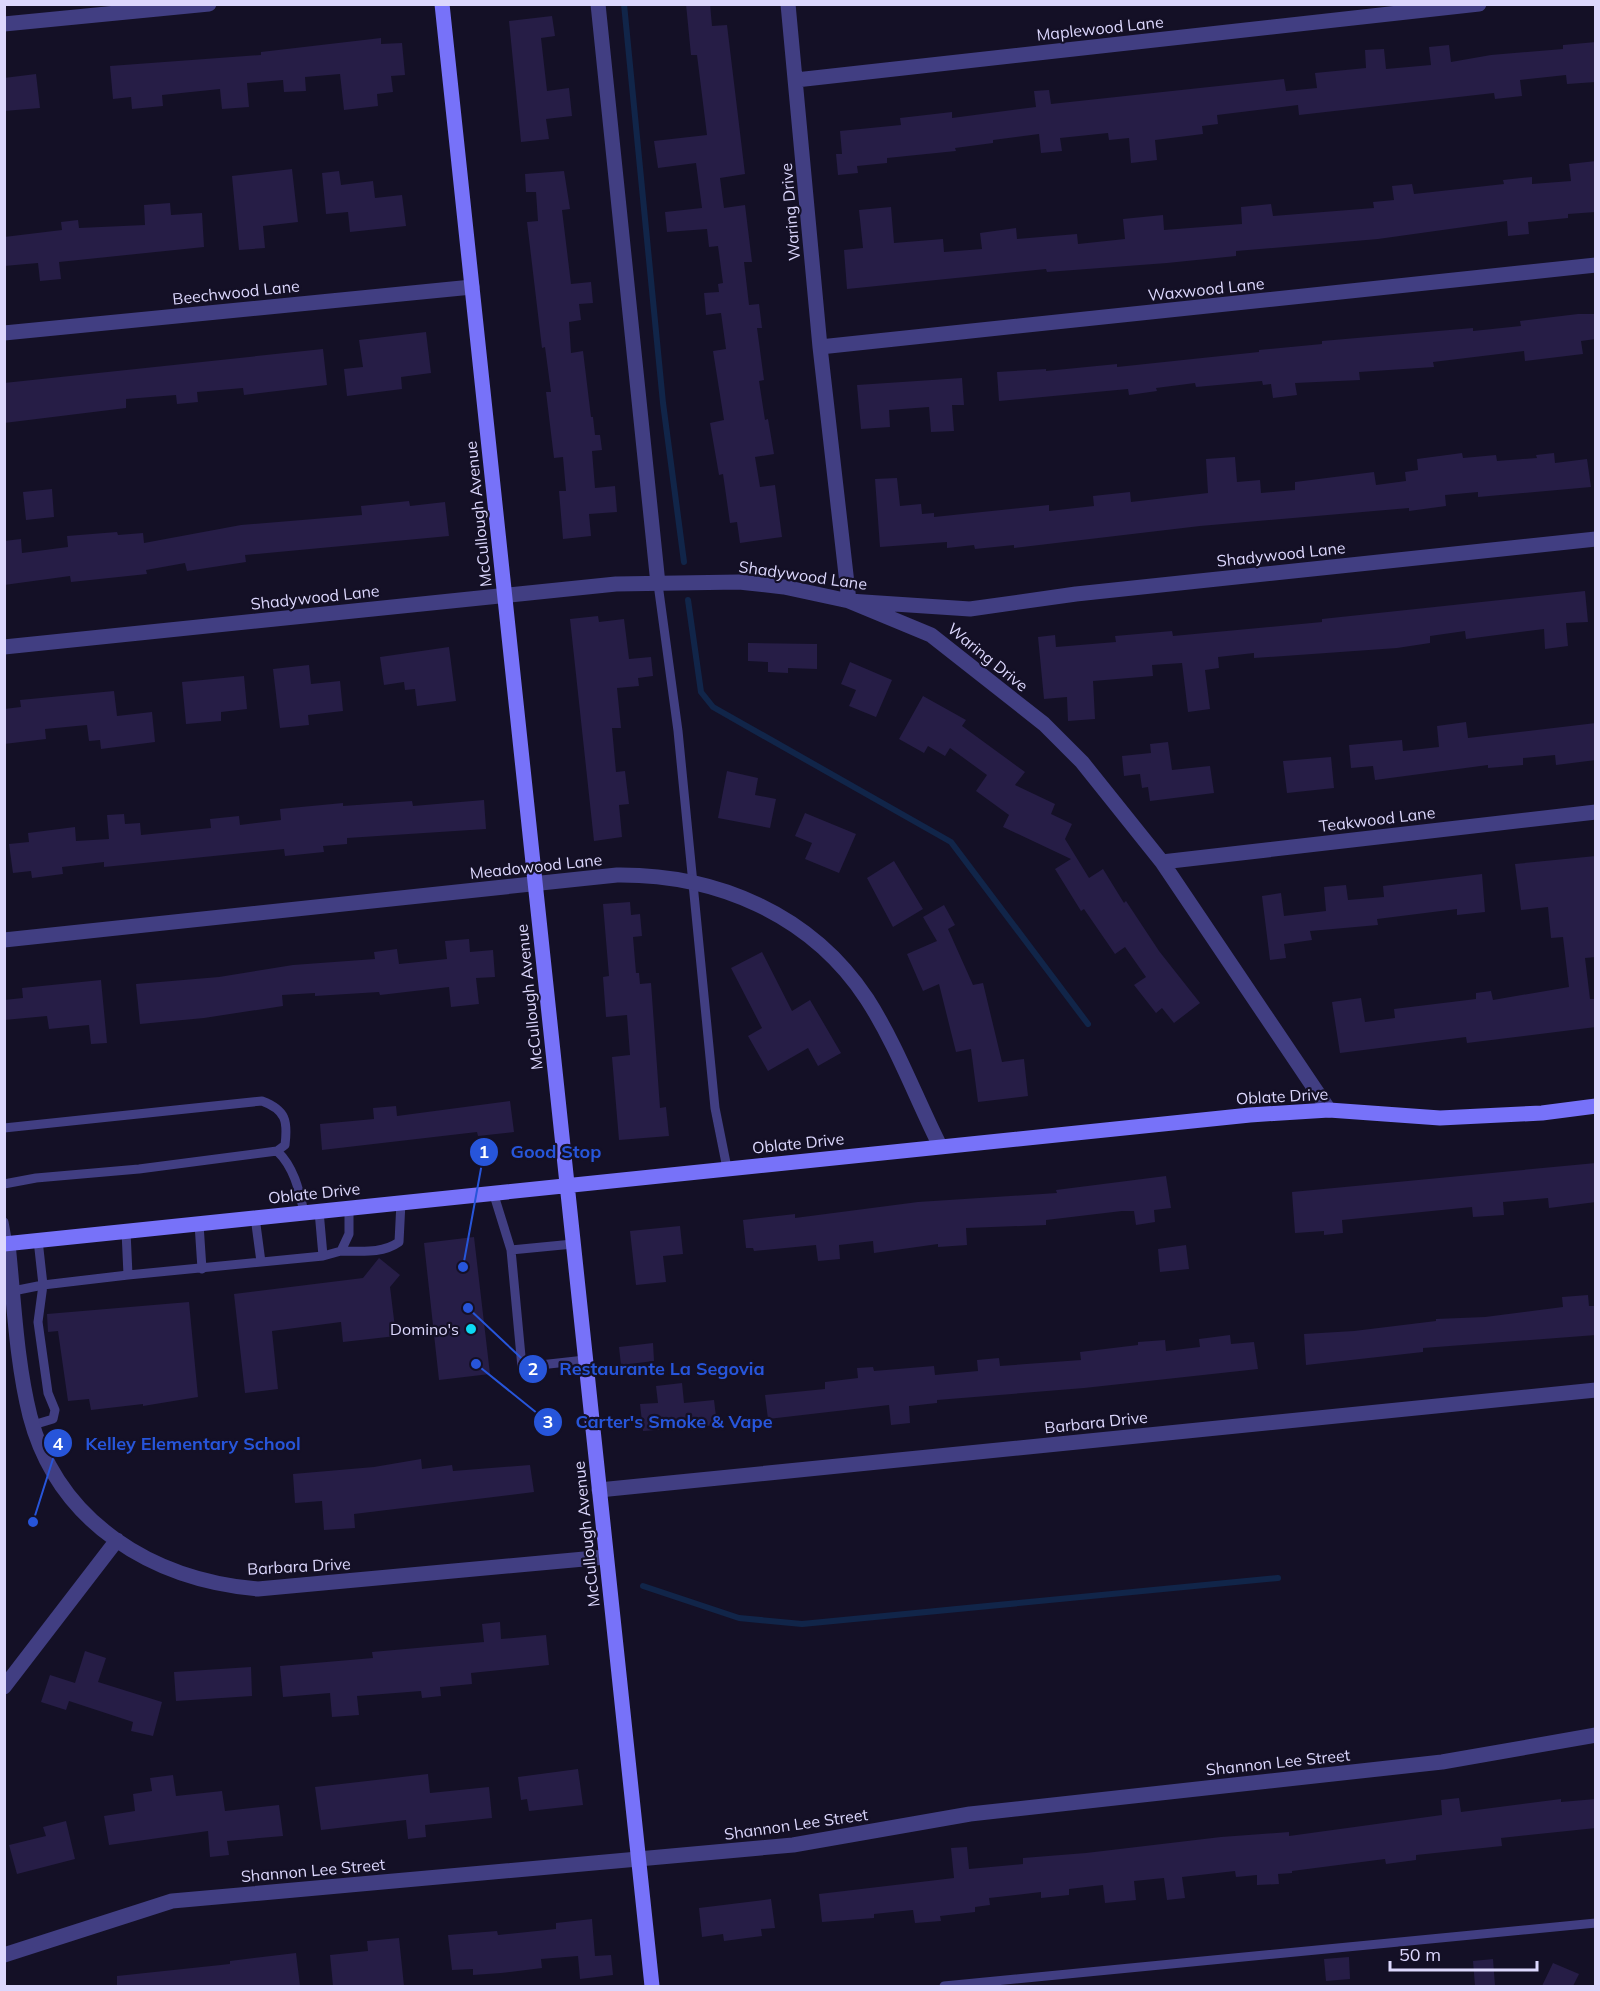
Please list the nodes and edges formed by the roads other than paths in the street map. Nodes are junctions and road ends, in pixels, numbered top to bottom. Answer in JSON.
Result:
{"nodes":[{"id":1,"x":209,"y":4,"type":"edge"},
{"id":2,"x":442,"y":4,"type":"edge"},
{"id":3,"x":598,"y":4,"type":"edge"},
{"id":4,"x":788,"y":4,"type":"edge"},
{"id":5,"x":1479,"y":4,"type":"edge"},
{"id":6,"x":4,"y":24,"type":"edge"},
{"id":7,"x":796,"y":80,"type":"junction"},
{"id":8,"x":1596,"y":265,"type":"edge"},
{"id":9,"x":472,"y":287,"type":"junction"},
{"id":10,"x":4,"y":333,"type":"edge"},
{"id":11,"x":820,"y":346,"type":"junction"},
{"id":12,"x":1596,"y":539,"type":"edge"},
{"id":13,"x":658,"y":584,"type":"junction"},
{"id":14,"x":505,"y":596,"type":"junction"},
{"id":15,"x":849,"y":600,"type":"junction"},
{"id":16,"x":4,"y":647,"type":"edge"},
{"id":17,"x":1596,"y":812,"type":"edge"},
{"id":18,"x":1162,"y":862,"type":"junction"},
{"id":19,"x":691,"y":881,"type":"junction"},
{"id":20,"x":535,"y":884,"type":"junction"},
{"id":21,"x":4,"y":940,"type":"edge"},
{"id":22,"x":1596,"y":1106,"type":"edge"},
{"id":23,"x":1329,"y":1110,"type":"junction"},
{"id":24,"x":4,"y":1128,"type":"edge"},
{"id":25,"x":940,"y":1146,"type":"junction"},
{"id":26,"x":277,"y":1151,"type":"junction"},
{"id":27,"x":727,"y":1168,"type":"junction"},
{"id":28,"x":4,"y":1184,"type":"edge"},
{"id":29,"x":567,"y":1184,"type":"junction"},
{"id":30,"x":493,"y":1192,"type":"junction"},
{"id":31,"x":401,"y":1202,"type":"junction"},
{"id":32,"x":349,"y":1208,"type":"junction"},
{"id":33,"x":311,"y":1211,"type":"junction"},
{"id":34,"x":255,"y":1217,"type":"junction"},
{"id":35,"x":4,"y":1222,"type":"edge"},
{"id":36,"x":199,"y":1224,"type":"junction"},
{"id":37,"x":126,"y":1231,"type":"junction"},
{"id":38,"x":38,"y":1240,"type":"junction"},
{"id":39,"x":6,"y":1244,"type":"edge"},
{"id":40,"x":573,"y":1244,"type":"junction"},
{"id":41,"x":511,"y":1250,"type":"junction"},
{"id":42,"x":341,"y":1251,"type":"junction"},
{"id":43,"x":323,"y":1256,"type":"junction"},
{"id":44,"x":261,"y":1262,"type":"junction"},
{"id":45,"x":202,"y":1269,"type":"junction"},
{"id":46,"x":128,"y":1275,"type":"junction"},
{"id":47,"x":44,"y":1285,"type":"junction"},
{"id":48,"x":13,"y":1291,"type":"junction"},
{"id":49,"x":585,"y":1360,"type":"junction"},
{"id":50,"x":1596,"y":1390,"type":"edge"},
{"id":51,"x":33,"y":1425,"type":"junction"},
{"id":52,"x":599,"y":1490,"type":"junction"},
{"id":53,"x":117,"y":1540,"type":"junction"},
{"id":54,"x":606,"y":1557,"type":"junction"},
{"id":55,"x":4,"y":1687,"type":"edge"},
{"id":56,"x":1596,"y":1735,"type":"edge"},
{"id":57,"x":638,"y":1861,"type":"junction"},
{"id":58,"x":1596,"y":1923,"type":"edge"},
{"id":59,"x":4,"y":1955,"type":"edge"},
{"id":60,"x":652,"y":1986,"type":"edge"},
{"id":61,"x":944,"y":1986,"type":"edge"}],
"edges":[{"from":1,"to":6,"type":"street"},
{"from":2,"to":9,"type":"main road","name":"McCullough Avenue"},
{"from":3,"to":13,"type":"street"},
{"from":4,"to":7,"type":"street","name":"Waring Drive"},
{"from":5,"to":7,"type":"street","name":"Maplewood Lane"},
{"from":7,"to":11,"type":"street","name":"Waring Drive"},
{"from":8,"to":11,"type":"street","name":"Waxwood Lane"},
{"from":9,"to":10,"type":"street","name":"Beechwood Lane"},
{"from":9,"to":14,"type":"main road","name":"McCullough Avenue"},
{"from":11,"to":15,"type":"street","name":"Waring Drive"},
{"from":12,"to":15,"type":"street","name":"Shadywood Lane"},
{"from":13,"to":14,"type":"street","name":"Shadywood Lane"},
{"from":13,"to":15,"type":"street","name":"Shadywood Lane"},
{"from":13,"to":19,"type":"lane"},
{"from":14,"to":16,"type":"street","name":"Shadywood Lane"},
{"from":14,"to":20,"type":"main road","name":"McCullough Avenue"},
{"from":15,"to":18,"type":"street","name":"Waring Drive"},
{"from":17,"to":18,"type":"street","name":"Teakwood Lane"},
{"from":18,"to":23,"type":"street","name":"Waring Drive"},
{"from":19,"to":20,"type":"street","name":"Meadowood Lane"},
{"from":19,"to":25,"type":"street","name":"Meadowood Lane"},
{"from":19,"to":27,"type":"lane"},
{"from":20,"to":21,"type":"street","name":"Meadowood Lane"},
{"from":20,"to":29,"type":"main road","name":"McCullough Avenue"},
{"from":22,"to":23,"type":"main road","name":"Oblate Drive"},
{"from":23,"to":25,"type":"main road","name":"Oblate Drive"},
{"from":24,"to":26,"type":"lane"},
{"from":25,"to":27,"type":"main road","name":"Oblate Drive"},
{"from":26,"to":28,"type":"lane"},
{"from":26,"to":33,"type":"lane"},
{"from":27,"to":29,"type":"main road","name":"Oblate Drive"},
{"from":29,"to":30,"type":"main road","name":"Oblate Drive"},
{"from":29,"to":40,"type":"main road","name":"McCullough Avenue"},
{"from":30,"to":31,"type":"main road","name":"Oblate Drive"},
{"from":30,"to":41,"type":"lane"},
{"from":31,"to":32,"type":"main road","name":"Oblate Drive"},
{"from":31,"to":42,"type":"lane"},
{"from":32,"to":33,"type":"main road","name":"Oblate Drive"},
{"from":32,"to":42,"type":"lane"},
{"from":33,"to":34,"type":"main road","name":"Oblate Drive"},
{"from":33,"to":43,"type":"lane"},
{"from":34,"to":36,"type":"main road","name":"Oblate Drive"},
{"from":34,"to":44,"type":"lane"},
{"from":35,"to":39,"type":"lane"},
{"from":36,"to":37,"type":"main road","name":"Oblate Drive"},
{"from":36,"to":45,"type":"lane"},
{"from":37,"to":38,"type":"main road","name":"Oblate Drive"},
{"from":37,"to":46,"type":"lane"},
{"from":38,"to":39,"type":"main road","name":"Oblate Drive"},
{"from":38,"to":47,"type":"lane"},
{"from":39,"to":48,"type":"street","name":"Barbara Drive"},
{"from":40,"to":41,"type":"lane"},
{"from":40,"to":49,"type":"main road","name":"McCullough Avenue"},
{"from":41,"to":49,"type":"lane"},
{"from":42,"to":43,"type":"lane"},
{"from":43,"to":44,"type":"lane"},
{"from":44,"to":45,"type":"lane"},
{"from":45,"to":46,"type":"lane"},
{"from":46,"to":47,"type":"lane"},
{"from":47,"to":48,"type":"lane"},
{"from":47,"to":51,"type":"lane"},
{"from":48,"to":51,"type":"street","name":"Barbara Drive"},
{"from":49,"to":52,"type":"main road","name":"McCullough Avenue"},
{"from":50,"to":52,"type":"street","name":"Barbara Drive"},
{"from":51,"to":53,"type":"street","name":"Barbara Drive"},
{"from":52,"to":54,"type":"main road","name":"McCullough Avenue"},
{"from":53,"to":54,"type":"street","name":"Barbara Drive"},
{"from":53,"to":55,"type":"street"},
{"from":54,"to":57,"type":"main road","name":"McCullough Avenue"},
{"from":56,"to":57,"type":"street","name":"Shannon Lee Street"},
{"from":57,"to":59,"type":"street","name":"Shannon Lee Street"},
{"from":57,"to":60,"type":"main road","name":"McCullough Avenue"},
{"from":58,"to":61,"type":"lane"}]}
